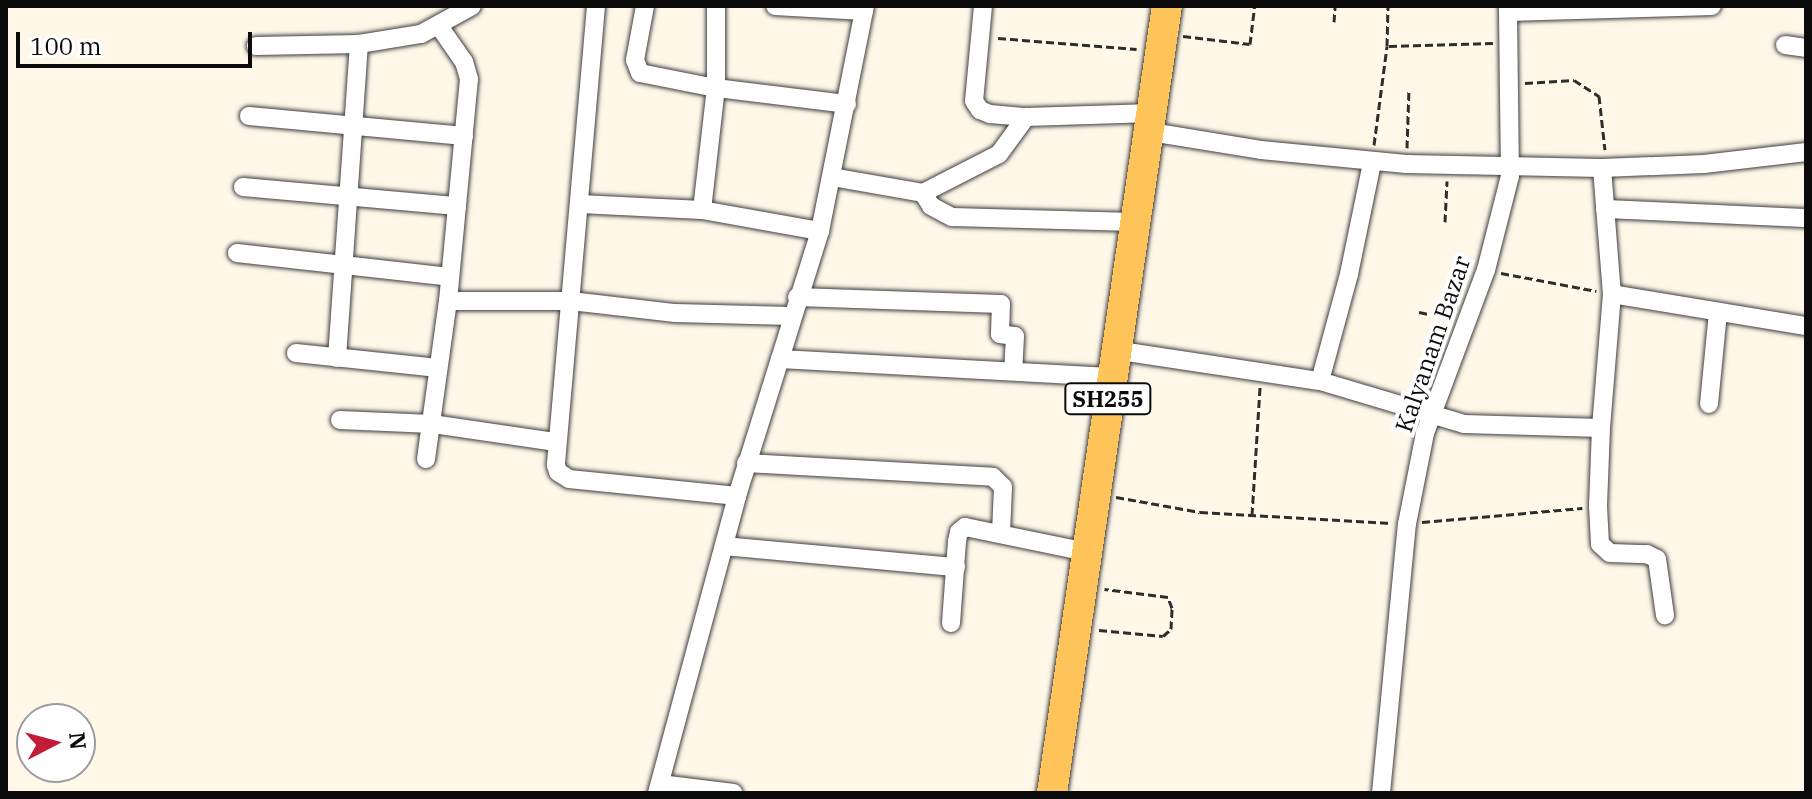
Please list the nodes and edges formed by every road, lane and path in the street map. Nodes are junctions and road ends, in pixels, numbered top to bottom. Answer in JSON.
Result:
{"nodes":[{"id":1,"x":472,"y":6,"type":"edge"},
{"id":2,"x":596,"y":6,"type":"edge"},
{"id":3,"x":645,"y":6,"type":"edge"},
{"id":4,"x":716,"y":6,"type":"edge"},
{"id":5,"x":775,"y":6,"type":"edge"},
{"id":6,"x":983,"y":6,"type":"edge"},
{"id":7,"x":1255,"y":6,"type":"edge"},
{"id":8,"x":1335,"y":6,"type":"edge"},
{"id":9,"x":1388,"y":6,"type":"edge"},
{"id":10,"x":1712,"y":6,"type":"edge"},
{"id":11,"x":864,"y":9,"type":"edge"},
{"id":12,"x":1508,"y":9,"type":"edge"},
{"id":13,"x":1334,"y":22,"type":"dead end"},
{"id":14,"x":439,"y":26,"type":"junction"},
{"id":15,"x":1164,"y":30,"type":"edge"},
{"id":16,"x":978,"y":36,"type":"junction"},
{"id":17,"x":1509,"y":43,"type":"junction"},
{"id":18,"x":359,"y":44,"type":"junction"},
{"id":19,"x":1785,"y":45,"type":"dead end"},
{"id":20,"x":256,"y":46,"type":"dead end"},
{"id":21,"x":1387,"y":46,"type":"junction"},
{"id":22,"x":1806,"y":48,"type":"edge"},
{"id":23,"x":1509,"y":84,"type":"junction"},
{"id":24,"x":716,"y":88,"type":"junction"},
{"id":25,"x":1409,"y":89,"type":"dead end"},
{"id":26,"x":847,"y":104,"type":"junction"},
{"id":27,"x":249,"y":116,"type":"dead end"},
{"id":28,"x":1026,"y":117,"type":"junction"},
{"id":29,"x":1152,"y":123,"type":"junction"},
{"id":30,"x":353,"y":126,"type":"junction"},
{"id":31,"x":464,"y":136,"type":"junction"},
{"id":32,"x":1806,"y":152,"type":"edge"},
{"id":33,"x":1372,"y":163,"type":"junction"},
{"id":34,"x":1406,"y":164,"type":"junction"},
{"id":35,"x":1447,"y":165,"type":"junction"},
{"id":36,"x":1511,"y":167,"type":"junction"},
{"id":37,"x":1604,"y":168,"type":"junction"},
{"id":38,"x":832,"y":177,"type":"junction"},
{"id":39,"x":243,"y":187,"type":"dead end"},
{"id":40,"x":923,"y":193,"type":"junction"},
{"id":41,"x":348,"y":196,"type":"junction"},
{"id":42,"x":580,"y":204,"type":"junction"},
{"id":43,"x":457,"y":206,"type":"junction"},
{"id":44,"x":1605,"y":209,"type":"junction"},
{"id":45,"x":702,"y":210,"type":"junction"},
{"id":46,"x":1806,"y":218,"type":"edge"},
{"id":47,"x":1134,"y":222,"type":"junction"},
{"id":48,"x":1445,"y":222,"type":"dead end"},
{"id":49,"x":820,"y":231,"type":"junction"},
{"id":50,"x":237,"y":253,"type":"dead end"},
{"id":51,"x":343,"y":264,"type":"junction"},
{"id":52,"x":1486,"y":270,"type":"junction"},
{"id":53,"x":450,"y":277,"type":"junction"},
{"id":54,"x":1612,"y":294,"type":"junction"},
{"id":55,"x":797,"y":297,"type":"junction"},
{"id":56,"x":448,"y":301,"type":"junction"},
{"id":57,"x":571,"y":301,"type":"junction"},
{"id":58,"x":1419,"y":312,"type":"dead end"},
{"id":59,"x":1718,"y":313,"type":"junction"},
{"id":60,"x":791,"y":316,"type":"junction"},
{"id":61,"x":1468,"y":322,"type":"junction"},
{"id":62,"x":1806,"y":326,"type":"edge"},
{"id":63,"x":296,"y":353,"type":"dead end"},
{"id":64,"x":337,"y":358,"type":"junction"},
{"id":65,"x":780,"y":359,"type":"junction"},
{"id":66,"x":1112,"y":363,"type":"junction"},
{"id":67,"x":438,"y":368,"type":"junction"},
{"id":68,"x":1013,"y":371,"type":"junction"},
{"id":69,"x":1261,"y":371,"type":"junction"},
{"id":70,"x":1320,"y":381,"type":"junction"},
{"id":71,"x":1709,"y":404,"type":"dead end"},
{"id":72,"x":1431,"y":417,"type":"junction"},
{"id":73,"x":340,"y":420,"type":"dead end"},
{"id":74,"x":432,"y":424,"type":"junction"},
{"id":75,"x":1601,"y":428,"type":"junction"},
{"id":76,"x":556,"y":442,"type":"junction"},
{"id":77,"x":426,"y":459,"type":"dead end"},
{"id":78,"x":746,"y":463,"type":"junction"},
{"id":79,"x":1095,"y":493,"type":"junction"},
{"id":80,"x":737,"y":496,"type":"junction"},
{"id":81,"x":1598,"y":506,"type":"junction"},
{"id":82,"x":1252,"y":515,"type":"junction"},
{"id":83,"x":1407,"y":524,"type":"junction"},
{"id":84,"x":1001,"y":533,"type":"junction"},
{"id":85,"x":724,"y":546,"type":"junction"},
{"id":86,"x":1087,"y":552,"type":"junction"},
{"id":87,"x":956,"y":567,"type":"junction"},
{"id":88,"x":1082,"y":587,"type":"junction"},
{"id":89,"x":1665,"y":615,"type":"dead end"},
{"id":90,"x":951,"y":623,"type":"dead end"},
{"id":91,"x":1076,"y":627,"type":"junction"},
{"id":92,"x":659,"y":788,"type":"edge"},
{"id":93,"x":733,"y":793,"type":"edge"},
{"id":94,"x":1052,"y":793,"type":"edge"},
{"id":95,"x":1381,"y":793,"type":"edge"}],
"edges":[{"from":1,"to":14,"type":"street"},
{"from":2,"to":42,"type":"street"},
{"from":3,"to":24,"type":"street"},
{"from":4,"to":24,"type":"street"},
{"from":5,"to":11,"type":"street"},
{"from":6,"to":16,"type":"street"},
{"from":7,"to":15,"type":"path"},
{"from":8,"to":13,"type":"path"},
{"from":9,"to":21,"type":"path"},
{"from":10,"to":12,"type":"street"},
{"from":11,"to":26,"type":"street"},
{"from":12,"to":17,"type":"street","name":"Kalyanam Bazar"},
{"from":14,"to":18,"type":"street"},
{"from":14,"to":31,"type":"street"},
{"from":15,"to":16,"type":"path"},
{"from":15,"to":29,"type":"main road","number":"SH255"},
{"from":16,"to":28,"type":"street"},
{"from":17,"to":21,"type":"path"},
{"from":17,"to":23,"type":"street","name":"Kalyanam Bazar"},
{"from":18,"to":20,"type":"street"},
{"from":18,"to":30,"type":"street"},
{"from":19,"to":22,"type":"street"},
{"from":21,"to":33,"type":"path"},
{"from":23,"to":36,"type":"street","name":"Kalyanam Bazar"},
{"from":23,"to":37,"type":"path"},
{"from":24,"to":26,"type":"street"},
{"from":24,"to":45,"type":"street"},
{"from":25,"to":34,"type":"path"},
{"from":26,"to":38,"type":"street"},
{"from":27,"to":30,"type":"street"},
{"from":28,"to":29,"type":"street"},
{"from":28,"to":40,"type":"street"},
{"from":29,"to":33,"type":"street"},
{"from":29,"to":47,"type":"main road","number":"SH255"},
{"from":30,"to":31,"type":"street"},
{"from":30,"to":41,"type":"street"},
{"from":31,"to":43,"type":"street"},
{"from":32,"to":37,"type":"street"},
{"from":33,"to":34,"type":"street"},
{"from":33,"to":70,"type":"street"},
{"from":34,"to":35,"type":"street"},
{"from":35,"to":36,"type":"street"},
{"from":35,"to":48,"type":"path"},
{"from":36,"to":37,"type":"street"},
{"from":36,"to":52,"type":"street","name":"Kalyanam Bazar"},
{"from":37,"to":44,"type":"street"},
{"from":38,"to":40,"type":"street"},
{"from":38,"to":49,"type":"street"},
{"from":39,"to":41,"type":"street"},
{"from":40,"to":47,"type":"street"},
{"from":41,"to":43,"type":"street"},
{"from":41,"to":51,"type":"street"},
{"from":42,"to":45,"type":"street"},
{"from":42,"to":57,"type":"street"},
{"from":43,"to":53,"type":"street"},
{"from":44,"to":46,"type":"street"},
{"from":44,"to":54,"type":"street"},
{"from":45,"to":49,"type":"street"},
{"from":47,"to":66,"type":"main road","number":"SH255"},
{"from":49,"to":55,"type":"street"},
{"from":50,"to":51,"type":"street"},
{"from":51,"to":53,"type":"street"},
{"from":51,"to":64,"type":"street"},
{"from":52,"to":54,"type":"path"},
{"from":52,"to":61,"type":"street","name":"Kalyanam Bazar"},
{"from":53,"to":56,"type":"street"},
{"from":54,"to":59,"type":"street"},
{"from":54,"to":75,"type":"street"},
{"from":55,"to":60,"type":"street"},
{"from":55,"to":68,"type":"street"},
{"from":56,"to":57,"type":"street"},
{"from":56,"to":67,"type":"street"},
{"from":57,"to":60,"type":"street"},
{"from":57,"to":76,"type":"street"},
{"from":58,"to":61,"type":"path"},
{"from":59,"to":62,"type":"street"},
{"from":59,"to":71,"type":"street"},
{"from":60,"to":65,"type":"street"},
{"from":61,"to":72,"type":"street","name":"Kalyanam Bazar"},
{"from":63,"to":64,"type":"street"},
{"from":64,"to":67,"type":"street"},
{"from":65,"to":68,"type":"street"},
{"from":65,"to":78,"type":"street"},
{"from":66,"to":68,"type":"street"},
{"from":66,"to":69,"type":"street"},
{"from":66,"to":79,"type":"main road","number":"SH255"},
{"from":67,"to":74,"type":"street"},
{"from":69,"to":70,"type":"street"},
{"from":69,"to":82,"type":"path"},
{"from":70,"to":72,"type":"street"},
{"from":72,"to":75,"type":"street"},
{"from":72,"to":83,"type":"street","name":"Kalyanam Bazar"},
{"from":73,"to":74,"type":"street"},
{"from":74,"to":76,"type":"street"},
{"from":74,"to":77,"type":"street"},
{"from":75,"to":81,"type":"street"},
{"from":76,"to":80,"type":"street"},
{"from":78,"to":80,"type":"street"},
{"from":78,"to":84,"type":"street"},
{"from":79,"to":82,"type":"path"},
{"from":79,"to":86,"type":"main road","number":"SH255"},
{"from":80,"to":85,"type":"street"},
{"from":81,"to":83,"type":"path"},
{"from":81,"to":89,"type":"street"},
{"from":82,"to":83,"type":"path"},
{"from":83,"to":95,"type":"street","name":"Kalyanam Bazar"},
{"from":84,"to":86,"type":"street"},
{"from":84,"to":87,"type":"street"},
{"from":85,"to":87,"type":"street"},
{"from":85,"to":92,"type":"street"},
{"from":86,"to":88,"type":"main road","number":"SH255"},
{"from":87,"to":90,"type":"street"},
{"from":88,"to":91,"type":"main road","number":"SH255"},
{"from":88,"to":91,"type":"path"},
{"from":91,"to":94,"type":"main road","number":"SH255"},
{"from":92,"to":93,"type":"street"}]}
